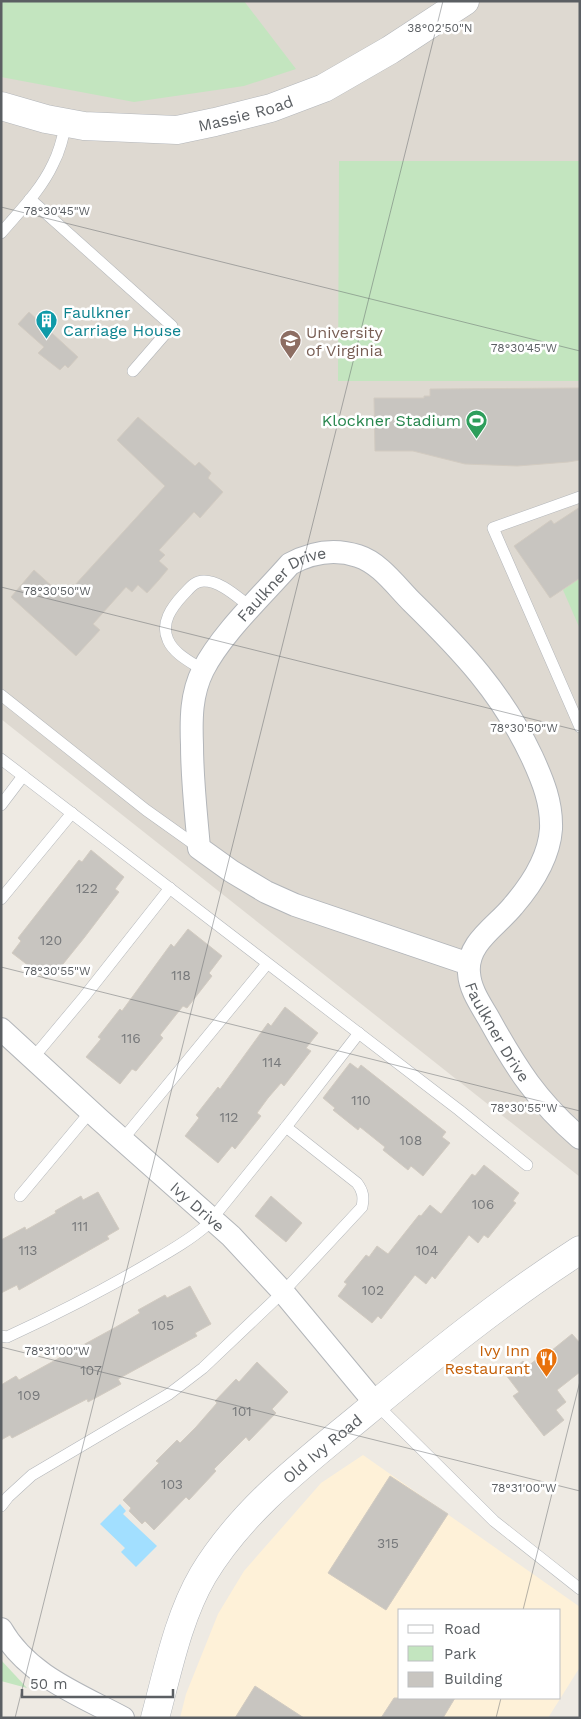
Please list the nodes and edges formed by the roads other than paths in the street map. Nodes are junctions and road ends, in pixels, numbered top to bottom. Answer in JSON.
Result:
{"nodes":[{"id":1,"x":465,"y":1,"type":"edge"},
{"id":2,"x":1,"y":106,"type":"edge"},
{"id":3,"x":66,"y":123,"type":"junction"},
{"id":4,"x":30,"y":199,"type":"junction"},
{"id":5,"x":1,"y":233,"type":"edge"},
{"id":6,"x":133,"y":371,"type":"dead end"},
{"id":7,"x":580,"y":497,"type":"edge"},
{"id":8,"x":251,"y":607,"type":"junction"},
{"id":9,"x":203,"y":670,"type":"junction"},
{"id":10,"x":1,"y":695,"type":"edge"},
{"id":11,"x":580,"y":727,"type":"edge"},
{"id":12,"x":1,"y":759,"type":"edge"},
{"id":13,"x":23,"y":776,"type":"junction"},
{"id":14,"x":1,"y":805,"type":"edge"},
{"id":15,"x":72,"y":813,"type":"junction"},
{"id":16,"x":199,"y":848,"type":"junction"},
{"id":17,"x":170,"y":888,"type":"junction"},
{"id":18,"x":1,"y":899,"type":"edge"},
{"id":19,"x":267,"y":964,"type":"junction"},
{"id":20,"x":469,"y":964,"type":"junction"},
{"id":21,"x":1,"y":1029,"type":"edge"},
{"id":22,"x":359,"y":1033,"type":"junction"},
{"id":23,"x":33,"y":1058,"type":"junction"},
{"id":24,"x":91,"y":1112,"type":"junction"},
{"id":25,"x":286,"y":1127,"type":"junction"},
{"id":26,"x":580,"y":1138,"type":"edge"},
{"id":27,"x":123,"y":1139,"type":"junction"},
{"id":28,"x":527,"y":1165,"type":"dead end"},
{"id":29,"x":20,"y":1196,"type":"dead end"},
{"id":30,"x":212,"y":1219,"type":"junction"},
{"id":31,"x":580,"y":1250,"type":"edge"},
{"id":32,"x":283,"y":1292,"type":"junction"},
{"id":33,"x":1,"y":1336,"type":"edge"},
{"id":34,"x":376,"y":1404,"type":"junction"},
{"id":35,"x":1,"y":1506,"type":"edge"},
{"id":36,"x":580,"y":1589,"type":"edge"},
{"id":37,"x":1,"y":1628,"type":"edge"},
{"id":38,"x":123,"y":1718,"type":"edge"},
{"id":39,"x":154,"y":1718,"type":"edge"}],
"edges":[{"from":1,"to":3,"type":"street","name":"Massie Road"},
{"from":2,"to":3,"type":"street","name":"Massie Road"},
{"from":3,"to":4,"type":"lane"},
{"from":4,"to":5,"type":"lane"},
{"from":4,"to":6,"type":"lane"},
{"from":7,"to":11,"type":"lane"},
{"from":8,"to":9,"type":"street","name":"Faulkner Drive"},
{"from":8,"to":9,"type":"lane"},
{"from":8,"to":20,"type":"street","name":"Faulkner Drive"},
{"from":9,"to":16,"type":"street","name":"Faulkner Drive"},
{"from":10,"to":16,"type":"lane"},
{"from":12,"to":13,"type":"lane"},
{"from":13,"to":14,"type":"lane"},
{"from":13,"to":15,"type":"lane"},
{"from":15,"to":17,"type":"lane"},
{"from":15,"to":18,"type":"lane"},
{"from":16,"to":20,"type":"street","name":"Faulkner Drive"},
{"from":17,"to":19,"type":"lane"},
{"from":17,"to":23,"type":"lane"},
{"from":19,"to":22,"type":"lane"},
{"from":19,"to":27,"type":"lane"},
{"from":20,"to":26,"type":"street","name":"Faulkner Drive"},
{"from":21,"to":23,"type":"street","name":"Ivy Drive"},
{"from":22,"to":25,"type":"lane"},
{"from":22,"to":28,"type":"lane"},
{"from":23,"to":24,"type":"street","name":"Ivy Drive"},
{"from":24,"to":27,"type":"street","name":"Ivy Drive"},
{"from":24,"to":29,"type":"lane"},
{"from":25,"to":30,"type":"lane"},
{"from":25,"to":32,"type":"lane"},
{"from":27,"to":30,"type":"street","name":"Ivy Drive"},
{"from":30,"to":32,"type":"street","name":"Ivy Drive"},
{"from":30,"to":33,"type":"lane"},
{"from":31,"to":34,"type":"street","name":"Old Ivy Road"},
{"from":32,"to":34,"type":"street","name":"Ivy Drive"},
{"from":32,"to":35,"type":"lane"},
{"from":34,"to":36,"type":"lane"},
{"from":34,"to":39,"type":"street","name":"Old Ivy Road"},
{"from":37,"to":38,"type":"street"}]}
